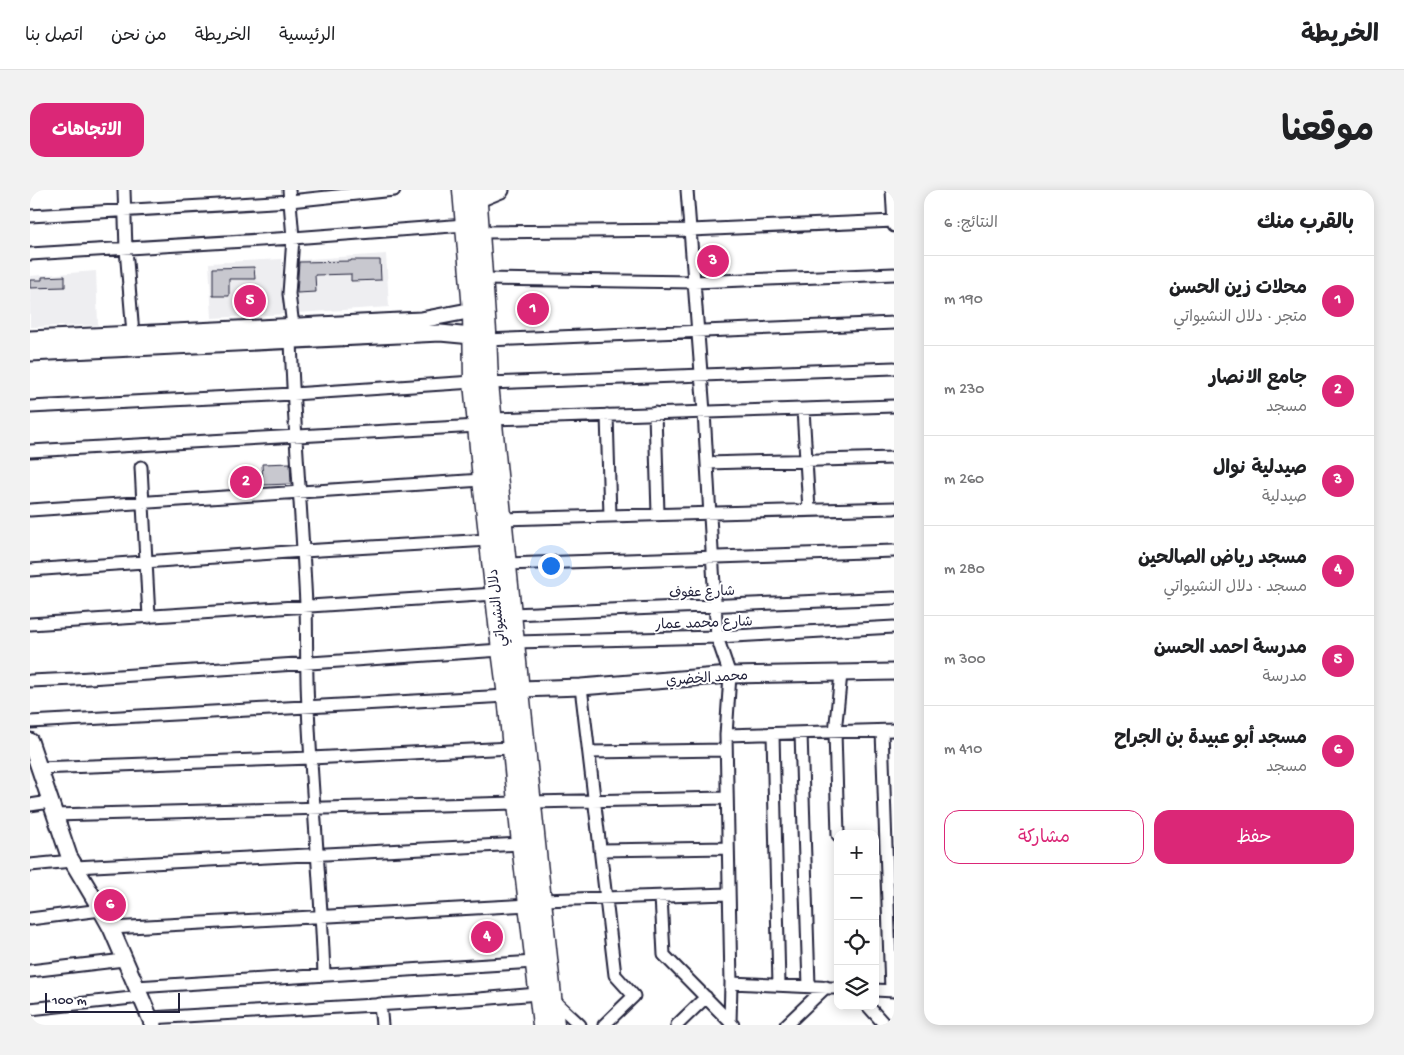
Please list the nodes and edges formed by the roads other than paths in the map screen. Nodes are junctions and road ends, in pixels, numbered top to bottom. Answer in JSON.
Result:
{"nodes":[{"id":1,"x":124,"y":190,"type":"edge"},
{"id":2,"x":394,"y":190,"type":"edge"},
{"id":3,"x":501,"y":190,"type":"edge"},
{"id":4,"x":687,"y":190,"type":"edge"},
{"id":5,"x":892,"y":190,"type":"edge"},
{"id":6,"x":289,"y":195,"type":"edge"},
{"id":7,"x":470,"y":196,"type":"edge"},
{"id":8,"x":125,"y":212,"type":"junction"},
{"id":9,"x":30,"y":216,"type":"edge"},
{"id":10,"x":894,"y":221,"type":"edge"},
{"id":11,"x":894,"y":226,"type":"edge"},
{"id":12,"x":473,"y":229,"type":"junction"},
{"id":13,"x":691,"y":230,"type":"junction"},
{"id":14,"x":293,"y":238,"type":"junction"},
{"id":15,"x":126,"y":249,"type":"junction"},
{"id":16,"x":30,"y":254,"type":"edge"},
{"id":17,"x":894,"y":274,"type":"edge"},
{"id":18,"x":483,"y":280,"type":"junction"},
{"id":19,"x":694,"y":282,"type":"junction"},
{"id":20,"x":479,"y":309,"type":"junction"},
{"id":21,"x":894,"y":323,"type":"edge"},
{"id":22,"x":697,"y":332,"type":"junction"},
{"id":23,"x":292,"y":333,"type":"junction"},
{"id":24,"x":133,"y":334,"type":"junction"},
{"id":25,"x":482,"y":336,"type":"junction"},
{"id":26,"x":30,"y":339,"type":"edge"},
{"id":27,"x":30,"y":353,"type":"edge"},
{"id":28,"x":894,"y":368,"type":"edge"},
{"id":29,"x":701,"y":376,"type":"junction"},
{"id":30,"x":481,"y":382,"type":"junction"},
{"id":31,"x":293,"y":394,"type":"junction"},
{"id":32,"x":30,"y":406,"type":"edge"},
{"id":33,"x":894,"y":406,"type":"edge"},
{"id":34,"x":802,"y":408,"type":"junction"},
{"id":35,"x":704,"y":412,"type":"junction"},
{"id":36,"x":655,"y":413,"type":"junction"},
{"id":37,"x":606,"y":415,"type":"junction"},
{"id":38,"x":485,"y":422,"type":"junction"},
{"id":39,"x":295,"y":437,"type":"junction"},
{"id":40,"x":30,"y":451,"type":"edge"},
{"id":41,"x":894,"y":458,"type":"edge"},
{"id":42,"x":806,"y":460,"type":"junction"},
{"id":43,"x":707,"y":463,"type":"junction"},
{"id":44,"x":141,"y":467,"type":"dead end"},
{"id":45,"x":482,"y":480,"type":"junction"},
{"id":46,"x":300,"y":491,"type":"junction"},
{"id":47,"x":143,"y":502,"type":"junction"},
{"id":48,"x":894,"y":508,"type":"edge"},
{"id":49,"x":30,"y":510,"type":"edge"},
{"id":50,"x":809,"y":510,"type":"junction"},
{"id":51,"x":710,"y":513,"type":"junction"},
{"id":52,"x":658,"y":514,"type":"junction"},
{"id":53,"x":610,"y":516,"type":"junction"},
{"id":54,"x":502,"y":519,"type":"junction"},
{"id":55,"x":488,"y":540,"type":"junction"},
{"id":56,"x":303,"y":551,"type":"junction"},
{"id":57,"x":894,"y":551,"type":"edge"},
{"id":58,"x":712,"y":557,"type":"junction"},
{"id":59,"x":147,"y":562,"type":"junction"},
{"id":60,"x":506,"y":564,"type":"junction"},
{"id":61,"x":30,"y":570,"type":"edge"},
{"id":62,"x":495,"y":594,"type":"junction"},
{"id":63,"x":894,"y":598,"type":"edge"},
{"id":64,"x":715,"y":606,"type":"junction"},
{"id":65,"x":306,"y":607,"type":"junction"},
{"id":66,"x":512,"y":614,"type":"junction"},
{"id":67,"x":149,"y":617,"type":"junction"},
{"id":68,"x":30,"y":624,"type":"edge"},
{"id":69,"x":894,"y":627,"type":"edge"},
{"id":70,"x":717,"y":637,"type":"junction"},
{"id":71,"x":508,"y":646,"type":"junction"},
{"id":72,"x":306,"y":663,"type":"junction"},
{"id":73,"x":894,"y":672,"type":"edge"},
{"id":74,"x":841,"y":674,"type":"junction"},
{"id":75,"x":730,"y":675,"type":"junction"},
{"id":76,"x":30,"y":682,"type":"edge"},
{"id":77,"x":581,"y":687,"type":"junction"},
{"id":78,"x":511,"y":692,"type":"junction"},
{"id":79,"x":308,"y":707,"type":"junction"},
{"id":80,"x":30,"y":722,"type":"edge"},
{"id":81,"x":894,"y":730,"type":"edge"},
{"id":82,"x":882,"y":731,"type":"junction"},
{"id":83,"x":835,"y":732,"type":"junction"},
{"id":84,"x":801,"y":733,"type":"junction"},
{"id":85,"x":773,"y":734,"type":"junction"},
{"id":86,"x":726,"y":735,"type":"junction"},
{"id":87,"x":31,"y":744,"type":"edge"},
{"id":88,"x":511,"y":748,"type":"junction"},
{"id":89,"x":726,"y":750,"type":"junction"},
{"id":90,"x":589,"y":752,"type":"junction"},
{"id":91,"x":311,"y":758,"type":"junction"},
{"id":92,"x":38,"y":768,"type":"junction"},
{"id":93,"x":727,"y":798,"type":"junction"},
{"id":94,"x":594,"y":800,"type":"junction"},
{"id":95,"x":524,"y":802,"type":"junction"},
{"id":96,"x":30,"y":805,"type":"edge"},
{"id":97,"x":314,"y":808,"type":"junction"},
{"id":98,"x":52,"y":809,"type":"junction"},
{"id":99,"x":838,"y":830,"type":"edge"},
{"id":100,"x":520,"y":844,"type":"junction"},
{"id":101,"x":728,"y":848,"type":"junction"},
{"id":102,"x":600,"y":850,"type":"junction"},
{"id":103,"x":317,"y":855,"type":"junction"},
{"id":104,"x":74,"y":864,"type":"junction"},
{"id":105,"x":30,"y":866,"type":"edge"},
{"id":106,"x":729,"y":894,"type":"junction"},
{"id":107,"x":661,"y":896,"type":"junction"},
{"id":108,"x":606,"y":898,"type":"junction"},
{"id":109,"x":535,"y":902,"type":"junction"},
{"id":110,"x":102,"y":910,"type":"junction"},
{"id":111,"x":322,"y":917,"type":"junction"},
{"id":112,"x":30,"y":919,"type":"edge"},
{"id":113,"x":111,"y":928,"type":"junction"},
{"id":114,"x":124,"y":960,"type":"junction"},
{"id":115,"x":535,"y":962,"type":"junction"},
{"id":116,"x":30,"y":970,"type":"edge"},
{"id":117,"x":324,"y":975,"type":"junction"},
{"id":118,"x":731,"y":983,"type":"junction"},
{"id":119,"x":779,"y":985,"type":"junction"},
{"id":120,"x":809,"y":986,"type":"junction"},
{"id":121,"x":826,"y":987,"type":"junction"},
{"id":122,"x":834,"y":988,"type":"edge"},
{"id":123,"x":879,"y":990,"type":"edge"},
{"id":124,"x":892,"y":990,"type":"edge"},
{"id":125,"x":138,"y":992,"type":"junction"},
{"id":126,"x":545,"y":996,"type":"junction"},
{"id":127,"x":706,"y":998,"type":"junction"},
{"id":128,"x":380,"y":1004,"type":"junction"},
{"id":129,"x":30,"y":1009,"type":"edge"},
{"id":130,"x":872,"y":1010,"type":"edge"},
{"id":131,"x":151,"y":1021,"type":"edge"},
{"id":132,"x":732,"y":1024,"type":"edge"},
{"id":133,"x":382,"y":1025,"type":"edge"},
{"id":134,"x":542,"y":1025,"type":"edge"},
{"id":135,"x":555,"y":1025,"type":"edge"},
{"id":136,"x":580,"y":1025,"type":"edge"},
{"id":137,"x":604,"y":1025,"type":"edge"},
{"id":138,"x":677,"y":1025,"type":"edge"},
{"id":139,"x":786,"y":1025,"type":"edge"},
{"id":140,"x":885,"y":1025,"type":"edge"}],
"edges":[{"from":1,"to":8,"type":"street"},
{"from":2,"to":6,"type":"street"},
{"from":3,"to":7,"type":"street"},
{"from":4,"to":13,"type":"street"},
{"from":5,"to":10,"type":"street"},
{"from":6,"to":8,"type":"street"},
{"from":6,"to":14,"type":"street"},
{"from":7,"to":12,"type":"main road","name":"دلال النشيواتي"},
{"from":8,"to":9,"type":"street"},
{"from":8,"to":15,"type":"street"},
{"from":10,"to":11,"type":"street"},
{"from":10,"to":13,"type":"street"},
{"from":12,"to":13,"type":"street"},
{"from":12,"to":14,"type":"street"},
{"from":12,"to":18,"type":"main road","name":"دلال النشيواتي"},
{"from":12,"to":20,"type":"main road","name":"دلال النشيواتي"},
{"from":13,"to":19,"type":"street"},
{"from":14,"to":15,"type":"street"},
{"from":14,"to":23,"type":"street"},
{"from":15,"to":16,"type":"street"},
{"from":15,"to":24,"type":"street"},
{"from":17,"to":19,"type":"street"},
{"from":18,"to":19,"type":"street"},
{"from":18,"to":20,"type":"main road","name":"دلال النشيواتي"},
{"from":19,"to":22,"type":"street"},
{"from":20,"to":23,"type":"street"},
{"from":20,"to":25,"type":"main road","name":"دلال النشيواتي"},
{"from":21,"to":22,"type":"street"},
{"from":22,"to":25,"type":"street"},
{"from":22,"to":29,"type":"street"},
{"from":23,"to":24,"type":"street"},
{"from":23,"to":25,"type":"street"},
{"from":23,"to":27,"type":"street"},
{"from":23,"to":31,"type":"street"},
{"from":24,"to":26,"type":"street"},
{"from":25,"to":30,"type":"main road","name":"دلال النشيواتي"},
{"from":28,"to":29,"type":"street"},
{"from":29,"to":30,"type":"street"},
{"from":29,"to":35,"type":"street"},
{"from":30,"to":31,"type":"street"},
{"from":30,"to":38,"type":"main road","name":"دلال النشيواتي"},
{"from":31,"to":32,"type":"street"},
{"from":31,"to":39,"type":"street"},
{"from":33,"to":34,"type":"street"},
{"from":34,"to":35,"type":"street"},
{"from":34,"to":42,"type":"street"},
{"from":35,"to":36,"type":"street"},
{"from":35,"to":43,"type":"street"},
{"from":36,"to":37,"type":"street"},
{"from":36,"to":52,"type":"street"},
{"from":37,"to":38,"type":"street"},
{"from":37,"to":53,"type":"street"},
{"from":38,"to":39,"type":"street"},
{"from":38,"to":45,"type":"main road","name":"دلال النشيواتي"},
{"from":38,"to":54,"type":"main road","name":"دلال النشيواتي"},
{"from":39,"to":40,"type":"street"},
{"from":39,"to":46,"type":"street"},
{"from":41,"to":42,"type":"street"},
{"from":42,"to":43,"type":"street"},
{"from":42,"to":50,"type":"street"},
{"from":43,"to":51,"type":"street"},
{"from":44,"to":47,"type":"street"},
{"from":45,"to":46,"type":"street"},
{"from":45,"to":55,"type":"main road","name":"دلال النشيواتي"},
{"from":46,"to":47,"type":"street"},
{"from":46,"to":56,"type":"street"},
{"from":47,"to":49,"type":"street"},
{"from":47,"to":59,"type":"street"},
{"from":48,"to":50,"type":"street"},
{"from":50,"to":51,"type":"street"},
{"from":51,"to":52,"type":"street"},
{"from":51,"to":58,"type":"street"},
{"from":52,"to":53,"type":"street"},
{"from":53,"to":54,"type":"street"},
{"from":54,"to":60,"type":"main road","name":"دلال النشيواتي"},
{"from":55,"to":56,"type":"street"},
{"from":55,"to":62,"type":"main road","name":"دلال النشيواتي"},
{"from":56,"to":59,"type":"street"},
{"from":56,"to":65,"type":"street"},
{"from":57,"to":58,"type":"street"},
{"from":58,"to":60,"type":"street"},
{"from":58,"to":64,"type":"street"},
{"from":59,"to":61,"type":"street"},
{"from":59,"to":67,"type":"street"},
{"from":60,"to":66,"type":"main road","name":"دلال النشيواتي"},
{"from":62,"to":65,"type":"street"},
{"from":62,"to":71,"type":"main road","name":"دلال النشيواتي"},
{"from":63,"to":64,"type":"street","name":"شارع عفوف"},
{"from":64,"to":66,"type":"street","name":"شارع عفوف"},
{"from":64,"to":70,"type":"street"},
{"from":65,"to":67,"type":"street"},
{"from":65,"to":72,"type":"street"},
{"from":66,"to":71,"type":"main road","name":"دلال النشيواتي"},
{"from":67,"to":68,"type":"street"},
{"from":69,"to":70,"type":"street","name":"شارع محمد عمار"},
{"from":70,"to":71,"type":"street","name":"شارع محمد عمار"},
{"from":70,"to":75,"type":"street"},
{"from":71,"to":72,"type":"street","name":"شارع محمد عمار"},
{"from":71,"to":78,"type":"main road","name":"دلال النشيواتي"},
{"from":72,"to":76,"type":"street","name":"شارع محمد عمار"},
{"from":72,"to":79,"type":"street"},
{"from":73,"to":74,"type":"street","name":"محمد الخضري"},
{"from":74,"to":75,"type":"street","name":"محمد الخضري"},
{"from":74,"to":83,"type":"street"},
{"from":75,"to":77,"type":"street","name":"محمد الخضري"},
{"from":75,"to":86,"type":"street"},
{"from":77,"to":78,"type":"street","name":"محمد الخضري"},
{"from":77,"to":90,"type":"street"},
{"from":78,"to":79,"type":"street"},
{"from":78,"to":88,"type":"main road","name":"دلال النشيواتي"},
{"from":78,"to":95,"type":"main road","name":"دلال النشيواتي"},
{"from":79,"to":80,"type":"street"},
{"from":79,"to":91,"type":"street"},
{"from":81,"to":82,"type":"street"},
{"from":82,"to":83,"type":"street"},
{"from":82,"to":124,"type":"street"},
{"from":83,"to":84,"type":"street"},
{"from":83,"to":99,"type":"street"},
{"from":84,"to":85,"type":"street"},
{"from":84,"to":120,"type":"street"},
{"from":85,"to":86,"type":"street"},
{"from":85,"to":119,"type":"street"},
{"from":86,"to":89,"type":"street"},
{"from":87,"to":92,"type":"street"},
{"from":88,"to":91,"type":"street"},
{"from":88,"to":95,"type":"main road","name":"دلال النشيواتي"},
{"from":89,"to":90,"type":"street"},
{"from":89,"to":93,"type":"street"},
{"from":90,"to":94,"type":"street"},
{"from":91,"to":92,"type":"street"},
{"from":91,"to":97,"type":"street"},
{"from":92,"to":98,"type":"street"},
{"from":93,"to":94,"type":"street"},
{"from":93,"to":101,"type":"street"},
{"from":94,"to":95,"type":"street"},
{"from":94,"to":102,"type":"street"},
{"from":95,"to":97,"type":"street"},
{"from":95,"to":100,"type":"main road","name":"دلال النشيواتي"},
{"from":95,"to":109,"type":"main road","name":"دلال النشيواتي"},
{"from":96,"to":98,"type":"street"},
{"from":97,"to":98,"type":"street"},
{"from":97,"to":103,"type":"street"},
{"from":98,"to":104,"type":"street"},
{"from":100,"to":103,"type":"street"},
{"from":100,"to":109,"type":"main road","name":"دلال النشيواتي"},
{"from":101,"to":102,"type":"street"},
{"from":101,"to":106,"type":"street"},
{"from":102,"to":108,"type":"street"},
{"from":103,"to":104,"type":"street"},
{"from":103,"to":111,"type":"street"},
{"from":104,"to":105,"type":"street"},
{"from":104,"to":110,"type":"street"},
{"from":106,"to":107,"type":"street"},
{"from":106,"to":118,"type":"street"},
{"from":107,"to":108,"type":"street"},
{"from":107,"to":127,"type":"street"},
{"from":108,"to":109,"type":"street"},
{"from":108,"to":137,"type":"street"},
{"from":109,"to":111,"type":"street"},
{"from":109,"to":115,"type":"main road","name":"دلال النشيواتي"},
{"from":109,"to":126,"type":"main road","name":"دلال النشيواتي"},
{"from":110,"to":112,"type":"street"},
{"from":110,"to":113,"type":"street"},
{"from":111,"to":113,"type":"street"},
{"from":111,"to":117,"type":"street"},
{"from":113,"to":114,"type":"street"},
{"from":114,"to":116,"type":"street"},
{"from":114,"to":125,"type":"street"},
{"from":115,"to":117,"type":"street"},
{"from":115,"to":126,"type":"main road","name":"دلال النشيواتي"},
{"from":117,"to":125,"type":"street"},
{"from":118,"to":119,"type":"street"},
{"from":118,"to":132,"type":"street"},
{"from":119,"to":120,"type":"street"},
{"from":120,"to":121,"type":"street"},
{"from":121,"to":122,"type":"street"},
{"from":121,"to":139,"type":"street"},
{"from":123,"to":124,"type":"street"},
{"from":125,"to":129,"type":"street"},
{"from":125,"to":131,"type":"street"},
{"from":126,"to":128,"type":"street"},
{"from":126,"to":134,"type":"main road","name":"دلال النشيواتي"},
{"from":126,"to":135,"type":"main road","name":"دلال النشيواتي"},
{"from":126,"to":136,"type":"street"},
{"from":127,"to":132,"type":"street"},
{"from":127,"to":138,"type":"street"},
{"from":128,"to":131,"type":"street"},
{"from":128,"to":133,"type":"street"},
{"from":130,"to":140,"type":"street"}]}
